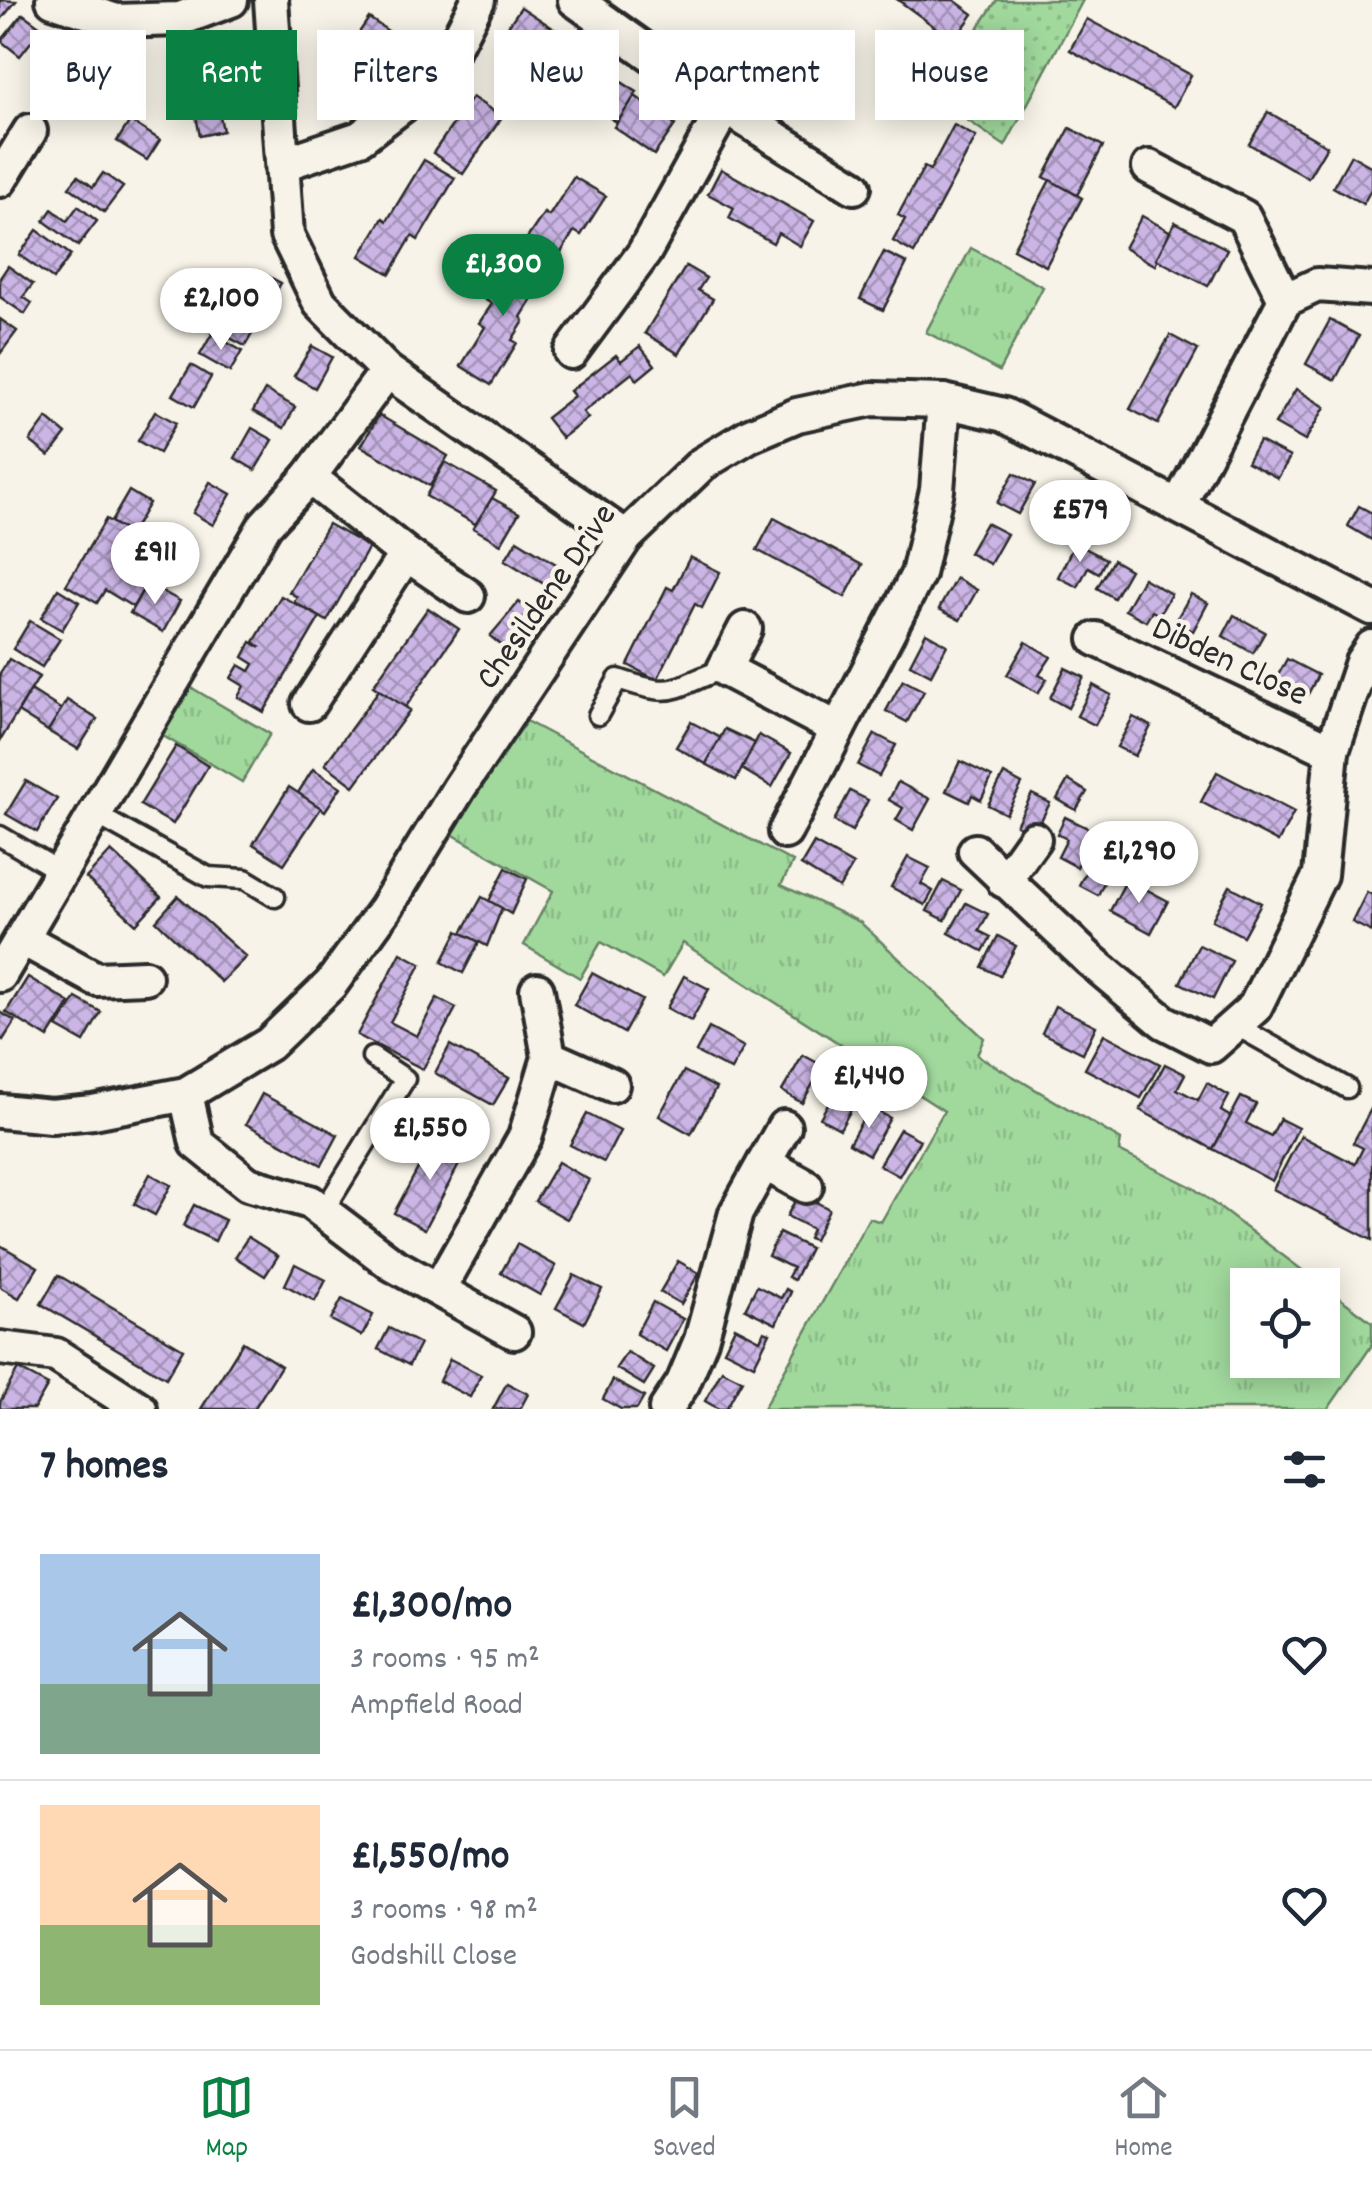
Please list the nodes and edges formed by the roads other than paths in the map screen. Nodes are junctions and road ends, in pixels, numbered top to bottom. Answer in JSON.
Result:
{"nodes":[{"id":1,"x":53,"y":0,"type":"edge"},
{"id":2,"x":231,"y":0,"type":"edge"},
{"id":3,"x":271,"y":0,"type":"edge"},
{"id":4,"x":478,"y":0,"type":"edge"},
{"id":5,"x":576,"y":0,"type":"edge"},
{"id":6,"x":639,"y":45,"type":"edge"},
{"id":7,"x":718,"y":120,"type":"edge"},
{"id":8,"x":746,"y":120,"type":"edge"},
{"id":9,"x":30,"y":131,"type":"dead end"},
{"id":10,"x":283,"y":164,"type":"junction"},
{"id":11,"x":1149,"y":167,"type":"dead end"},
{"id":12,"x":0,"y":180,"type":"edge"},
{"id":13,"x":854,"y":187,"type":"dead end"},
{"id":14,"x":1372,"y":289,"type":"edge"},
{"id":15,"x":1286,"y":300,"type":"junction"},
{"id":16,"x":571,"y":352,"type":"dead end"},
{"id":17,"x":388,"y":371,"type":"junction"},
{"id":18,"x":944,"y":401,"type":"junction"},
{"id":19,"x":309,"y":477,"type":"junction"},
{"id":20,"x":1179,"y":505,"type":"junction"},
{"id":21,"x":626,"y":537,"type":"junction"},
{"id":22,"x":406,"y":554,"type":"junction"},
{"id":23,"x":468,"y":596,"type":"dead end"},
{"id":24,"x":1372,"y":608,"type":"edge"},
{"id":25,"x":745,"y":629,"type":"dead end"},
{"id":26,"x":1096,"y":639,"type":"dead end"},
{"id":27,"x":1372,"y":648,"type":"edge"},
{"id":28,"x":724,"y":669,"type":"junction"},
{"id":29,"x":309,"y":704,"type":"dead end"},
{"id":30,"x":598,"y":715,"type":"dead end"},
{"id":31,"x":838,"y":730,"type":"junction"},
{"id":32,"x":1332,"y":751,"type":"junction"},
{"id":33,"x":95,"y":814,"type":"junction"},
{"id":34,"x":785,"y":832,"type":"dead end"},
{"id":35,"x":0,"y":836,"type":"edge"},
{"id":36,"x":1034,"y":839,"type":"dead end"},
{"id":37,"x":975,"y":851,"type":"dead end"},
{"id":38,"x":62,"y":872,"type":"junction"},
{"id":39,"x":1004,"y":880,"type":"junction"},
{"id":40,"x":274,"y":897,"type":"dead end"},
{"id":41,"x":24,"y":938,"type":"junction"},
{"id":42,"x":0,"y":975,"type":"edge"},
{"id":43,"x":144,"y":977,"type":"dead end"},
{"id":44,"x":537,"y":990,"type":"dead end"},
{"id":45,"x":1236,"y":1025,"type":"junction"},
{"id":46,"x":372,"y":1057,"type":"dead end"},
{"id":47,"x":549,"y":1057,"type":"junction"},
{"id":48,"x":612,"y":1084,"type":"dead end"},
{"id":49,"x":1346,"y":1088,"type":"dead end"},
{"id":50,"x":186,"y":1094,"type":"junction"},
{"id":51,"x":0,"y":1111,"type":"edge"},
{"id":52,"x":784,"y":1127,"type":"dead end"},
{"id":53,"x":764,"y":1163,"type":"junction"},
{"id":54,"x":806,"y":1186,"type":"dead end"},
{"id":55,"x":323,"y":1212,"type":"junction"},
{"id":56,"x":439,"y":1290,"type":"junction"},
{"id":57,"x":514,"y":1332,"type":"dead end"},
{"id":58,"x":0,"y":1348,"type":"edge"},
{"id":59,"x":140,"y":1409,"type":"edge"},
{"id":60,"x":666,"y":1409,"type":"edge"}],
"edges":[{"from":1,"to":2,"type":"street"},
{"from":3,"to":10,"type":"street"},
{"from":4,"to":10,"type":"street"},
{"from":5,"to":6,"type":"street"},
{"from":7,"to":16,"type":"street"},
{"from":8,"to":13,"type":"street"},
{"from":9,"to":12,"type":"street"},
{"from":10,"to":17,"type":"street"},
{"from":11,"to":15,"type":"street"},
{"from":14,"to":15,"type":"street"},
{"from":15,"to":20,"type":"street"},
{"from":17,"to":19,"type":"street"},
{"from":17,"to":21,"type":"street"},
{"from":18,"to":20,"type":"street","name":"Chesildene Drive"},
{"from":18,"to":21,"type":"street","name":"Chesildene Drive"},
{"from":18,"to":31,"type":"street"},
{"from":19,"to":22,"type":"street"},
{"from":19,"to":33,"type":"street"},
{"from":20,"to":24,"type":"street","name":"Chesildene Drive"},
{"from":21,"to":50,"type":"street","name":"Chesildene Drive"},
{"from":22,"to":23,"type":"street"},
{"from":22,"to":29,"type":"street"},
{"from":25,"to":28,"type":"street"},
{"from":26,"to":32,"type":"street","name":"Dibden Close"},
{"from":27,"to":32,"type":"street"},
{"from":28,"to":30,"type":"lane"},
{"from":28,"to":31,"type":"street"},
{"from":31,"to":34,"type":"street"},
{"from":32,"to":45,"type":"street"},
{"from":33,"to":38,"type":"street"},
{"from":33,"to":40,"type":"lane"},
{"from":35,"to":38,"type":"lane"},
{"from":36,"to":39,"type":"street"},
{"from":37,"to":39,"type":"street"},
{"from":38,"to":41,"type":"street"},
{"from":39,"to":45,"type":"street"},
{"from":41,"to":42,"type":"street"},
{"from":41,"to":43,"type":"street"},
{"from":44,"to":47,"type":"street"},
{"from":45,"to":49,"type":"lane"},
{"from":46,"to":55,"type":"lane"},
{"from":47,"to":48,"type":"street"},
{"from":47,"to":56,"type":"street"},
{"from":50,"to":51,"type":"street","name":"Chesildene Drive"},
{"from":50,"to":55,"type":"street"},
{"from":52,"to":53,"type":"street"},
{"from":53,"to":54,"type":"street"},
{"from":53,"to":60,"type":"street"},
{"from":55,"to":56,"type":"street"},
{"from":56,"to":57,"type":"street"},
{"from":58,"to":59,"type":"street"}]}
